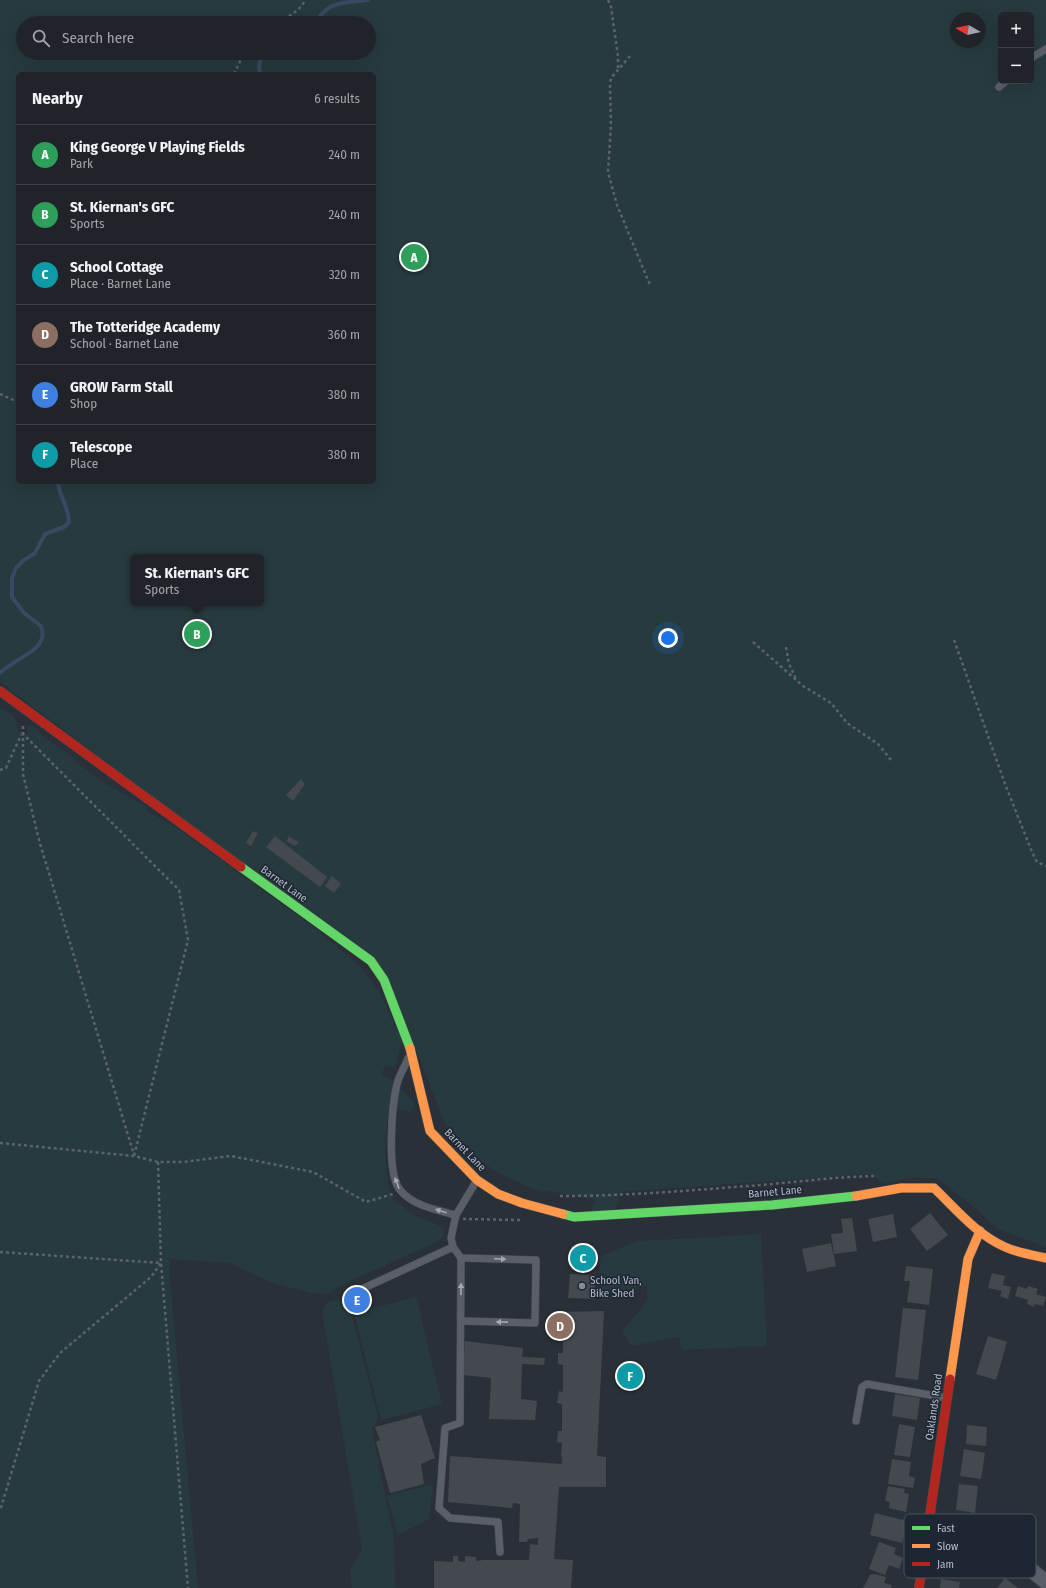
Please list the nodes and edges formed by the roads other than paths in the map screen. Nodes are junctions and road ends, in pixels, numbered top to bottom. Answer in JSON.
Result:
{"nodes":[{"id":1,"x":1046,"y":49,"type":"edge"},
{"id":2,"x":1034,"y":56,"type":"edge"},
{"id":3,"x":1002,"y":84,"type":"edge"},
{"id":4,"x":999,"y":87,"type":"dead end"},
{"id":5,"x":0,"y":691,"type":"edge"},
{"id":6,"x":411,"y":1051,"type":"junction"},
{"id":7,"x":477,"y":1180,"type":"junction"},
{"id":8,"x":455,"y":1217,"type":"junction"},
{"id":9,"x":980,"y":1232,"type":"junction"},
{"id":10,"x":454,"y":1247,"type":"junction"},
{"id":11,"x":461,"y":1258,"type":"junction"},
{"id":12,"x":1046,"y":1258,"type":"edge"},
{"id":13,"x":351,"y":1294,"type":"dead end"},
{"id":14,"x":461,"y":1321,"type":"junction"},
{"id":15,"x":947,"y":1398,"type":"junction"},
{"id":16,"x":856,"y":1421,"type":"dead end"},
{"id":17,"x":930,"y":1514,"type":"edge"},
{"id":18,"x":500,"y":1552,"type":"dead end"},
{"id":19,"x":1036,"y":1574,"type":"edge"},
{"id":20,"x":920,"y":1578,"type":"edge"},
{"id":21,"x":1046,"y":1582,"type":"edge"},
{"id":22,"x":919,"y":1588,"type":"edge"}],
"edges":[{"from":1,"to":2,"type":"lane"},
{"from":3,"to":4,"type":"lane"},
{"from":5,"to":6,"type":"street","name":"Barnet Lane"},
{"from":6,"to":7,"type":"street","name":"Barnet Lane"},
{"from":8,"to":6,"type":"lane","one_way":true},
{"from":7,"to":8,"type":"lane"},
{"from":7,"to":9,"type":"street","name":"Barnet Lane"},
{"from":8,"to":10,"type":"lane"},
{"from":9,"to":12,"type":"street","name":"Barnet Lane"},
{"from":9,"to":15,"type":"street","name":"Oaklands Road"},
{"from":10,"to":11,"type":"lane"},
{"from":10,"to":13,"type":"lane"},
{"from":14,"to":11,"type":"lane","one_way":true},
{"from":11,"to":14,"type":"lane","one_way":true},
{"from":14,"to":18,"type":"lane"},
{"from":15,"to":16,"type":"lane"},
{"from":15,"to":17,"type":"street","name":"Oaklands Road"},
{"from":19,"to":21,"type":"street"},
{"from":20,"to":22,"type":"street","name":"Oaklands Road"}]}
